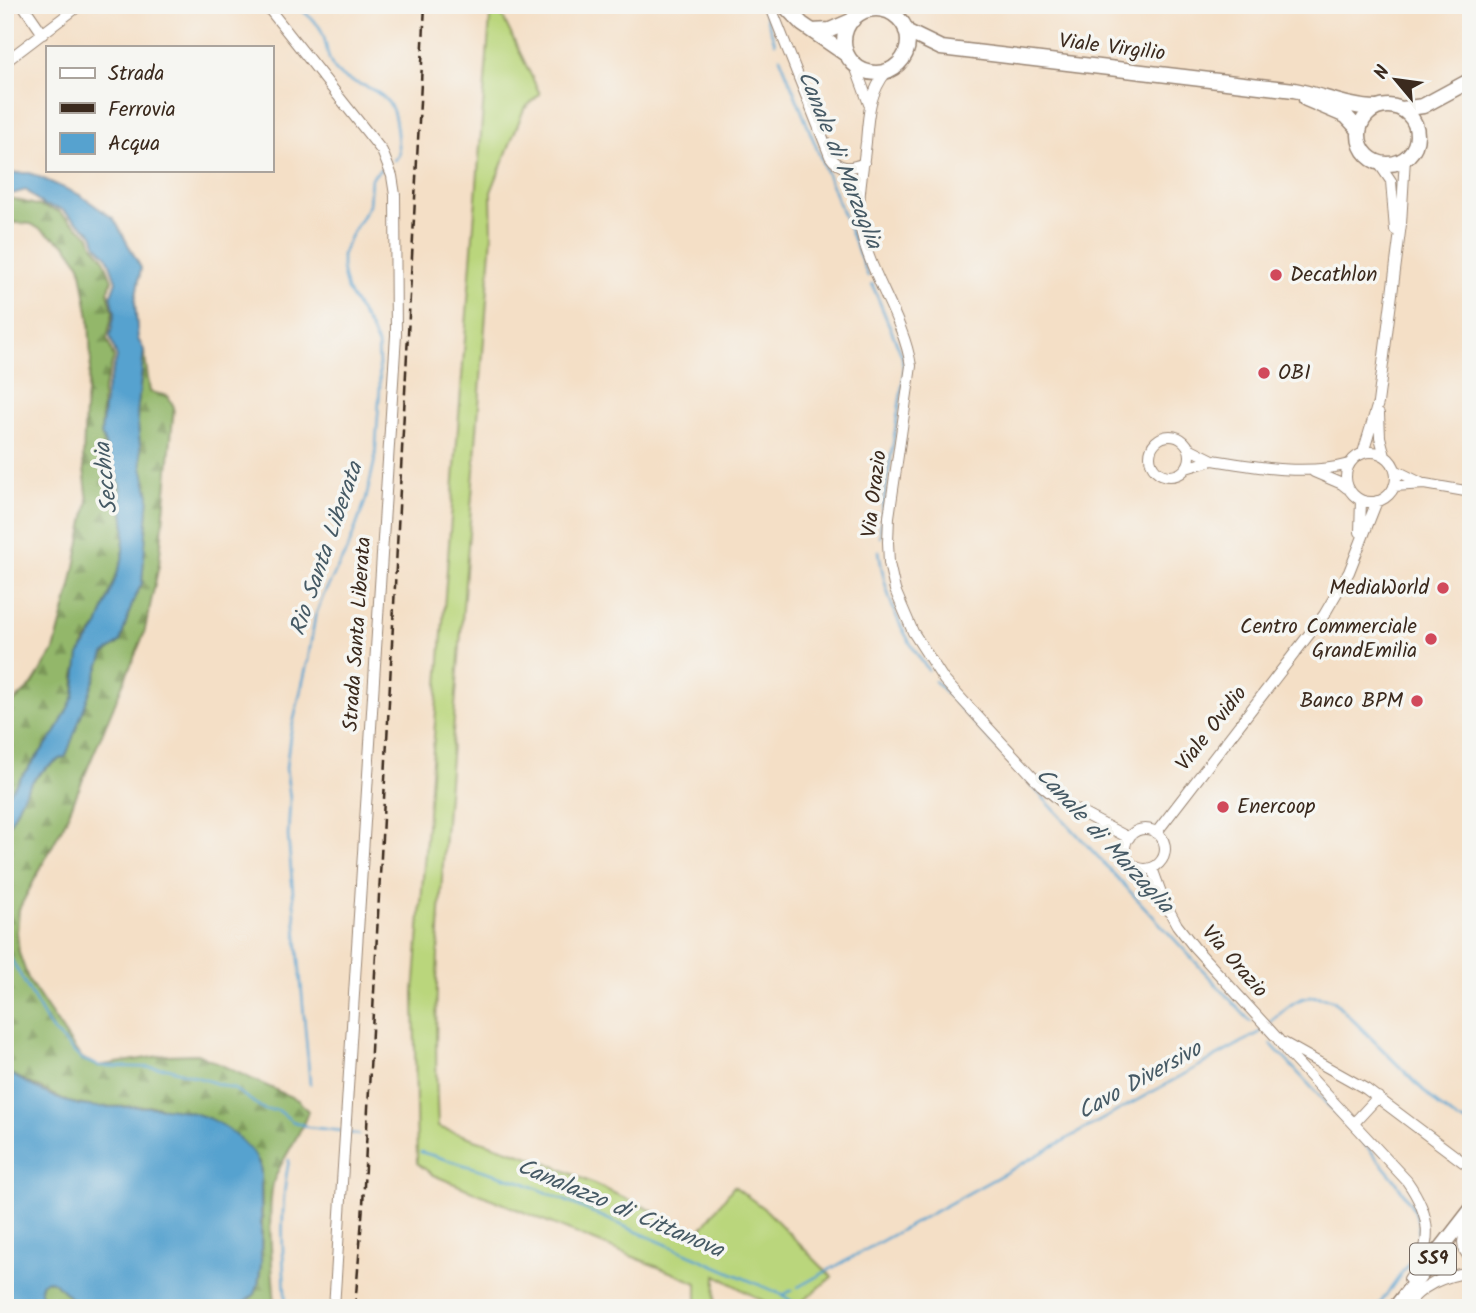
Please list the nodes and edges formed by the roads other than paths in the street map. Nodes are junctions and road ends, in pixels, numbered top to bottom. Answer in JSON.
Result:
{"nodes":[{"id":1,"x":23,"y":5,"type":"edge"},
{"id":2,"x":80,"y":5,"type":"edge"},
{"id":3,"x":266,"y":5,"type":"edge"},
{"id":4,"x":770,"y":5,"type":"edge"},
{"id":5,"x":784,"y":5,"type":"edge"},
{"id":6,"x":853,"y":20,"type":"junction"},
{"id":7,"x":807,"y":27,"type":"junction"},
{"id":8,"x":906,"y":30,"type":"junction"},
{"id":9,"x":43,"y":33,"type":"junction"},
{"id":10,"x":783,"y":38,"type":"junction"},
{"id":11,"x":941,"y":48,"type":"junction"},
{"id":12,"x":9,"y":59,"type":"dead end"},
{"id":13,"x":902,"y":59,"type":"junction"},
{"id":14,"x":851,"y":60,"type":"junction"},
{"id":15,"x":887,"y":71,"type":"junction"},
{"id":16,"x":1471,"y":80,"type":"edge"},
{"id":17,"x":1279,"y":89,"type":"junction"},
{"id":18,"x":1451,"y":91,"type":"junction"},
{"id":19,"x":869,"y":105,"type":"junction"},
{"id":20,"x":1376,"y":108,"type":"junction"},
{"id":21,"x":1402,"y":109,"type":"junction"},
{"id":22,"x":1359,"y":130,"type":"junction"},
{"id":23,"x":1417,"y":132,"type":"junction"},
{"id":24,"x":1405,"y":158,"type":"junction"},
{"id":25,"x":1378,"y":162,"type":"junction"},
{"id":26,"x":864,"y":163,"type":"junction"},
{"id":27,"x":1396,"y":255,"type":"junction"},
{"id":28,"x":1378,"y":403,"type":"junction"},
{"id":29,"x":1189,"y":448,"type":"junction"},
{"id":30,"x":1363,"y":453,"type":"junction"},
{"id":31,"x":1385,"y":456,"type":"junction"},
{"id":32,"x":1213,"y":460,"type":"junction"},
{"id":33,"x":1349,"y":464,"type":"junction"},
{"id":34,"x":1185,"y":469,"type":"junction"},
{"id":35,"x":1303,"y":469,"type":"junction"},
{"id":36,"x":1395,"y":470,"type":"junction"},
{"id":37,"x":1425,"y":484,"type":"junction"},
{"id":38,"x":1394,"y":486,"type":"junction"},
{"id":39,"x":1349,"y":489,"type":"junction"},
{"id":40,"x":1471,"y":492,"type":"edge"},
{"id":41,"x":1361,"y":500,"type":"junction"},
{"id":42,"x":1377,"y":501,"type":"junction"},
{"id":43,"x":1360,"y":540,"type":"junction"},
{"id":44,"x":1156,"y":833,"type":"junction"},
{"id":45,"x":1129,"y":838,"type":"junction"},
{"id":46,"x":1152,"y":867,"type":"junction"},
{"id":47,"x":1275,"y":1036,"type":"junction"},
{"id":48,"x":1378,"y":1097,"type":"junction"},
{"id":49,"x":1354,"y":1123,"type":"junction"},
{"id":50,"x":1471,"y":1168,"type":"edge"},
{"id":51,"x":1471,"y":1210,"type":"edge"},
{"id":52,"x":1471,"y":1223,"type":"edge"},
{"id":53,"x":1471,"y":1259,"type":"edge"},
{"id":54,"x":1471,"y":1272,"type":"edge"},
{"id":55,"x":334,"y":1308,"type":"edge"},
{"id":56,"x":1387,"y":1308,"type":"edge"},
{"id":57,"x":1395,"y":1308,"type":"edge"},
{"id":58,"x":1404,"y":1308,"type":"edge"}],
"edges":[{"from":1,"to":9,"type":"street"},
{"from":2,"to":9,"type":"street"},
{"from":3,"to":55,"type":"street","name":"Strada Santa Liberata"},
{"from":4,"to":10,"type":"street"},
{"from":5,"to":7,"type":"street"},
{"from":6,"to":7,"type":"street"},
{"from":6,"to":8,"type":"street"},
{"from":6,"to":14,"type":"street"},
{"from":7,"to":10,"type":"street"},
{"from":7,"to":14,"type":"street"},
{"from":8,"to":11,"type":"street","name":"Viale Virgilio"},
{"from":8,"to":13,"type":"street"},
{"from":9,"to":12,"type":"street"},
{"from":10,"to":26,"type":"street"},
{"from":11,"to":13,"type":"street","name":"Viale Virgilio"},
{"from":11,"to":17,"type":"street","name":"Viale Virgilio"},
{"from":13,"to":15,"type":"street"},
{"from":14,"to":15,"type":"street"},
{"from":14,"to":19,"type":"street","name":"Via Orazio"},
{"from":15,"to":19,"type":"street","name":"Via Orazio"},
{"from":16,"to":18,"type":"street"},
{"from":17,"to":20,"type":"street","name":"Viale Virgilio"},
{"from":17,"to":22,"type":"street","name":"Viale Virgilio"},
{"from":18,"to":21,"type":"street"},
{"from":18,"to":23,"type":"street"},
{"from":19,"to":26,"type":"street","name":"Via Orazio"},
{"from":20,"to":21,"type":"street"},
{"from":20,"to":22,"type":"street"},
{"from":21,"to":23,"type":"street"},
{"from":22,"to":25,"type":"street"},
{"from":23,"to":24,"type":"street"},
{"from":24,"to":25,"type":"street"},
{"from":24,"to":27,"type":"street"},
{"from":25,"to":27,"type":"street"},
{"from":26,"to":45,"type":"street","name":"Via Orazio"},
{"from":27,"to":28,"type":"street"},
{"from":28,"to":30,"type":"street"},
{"from":28,"to":31,"type":"street"},
{"from":29,"to":32,"type":"street"},
{"from":29,"to":34,"type":"street"},
{"from":29,"to":34,"type":"street"},
{"from":30,"to":31,"type":"street"},
{"from":30,"to":33,"type":"street"},
{"from":31,"to":36,"type":"street"},
{"from":32,"to":34,"type":"street"},
{"from":32,"to":35,"type":"street"},
{"from":33,"to":35,"type":"street"},
{"from":33,"to":39,"type":"street"},
{"from":35,"to":39,"type":"street"},
{"from":36,"to":37,"type":"street"},
{"from":36,"to":38,"type":"street"},
{"from":37,"to":38,"type":"street"},
{"from":37,"to":40,"type":"street"},
{"from":38,"to":42,"type":"street"},
{"from":39,"to":41,"type":"street"},
{"from":41,"to":42,"type":"street"},
{"from":41,"to":43,"type":"street","name":"Viale Ovidio"},
{"from":42,"to":43,"type":"street","name":"Viale Ovidio"},
{"from":43,"to":44,"type":"street","name":"Viale Ovidio"},
{"from":44,"to":45,"type":"street"},
{"from":44,"to":46,"type":"street"},
{"from":45,"to":46,"type":"street"},
{"from":46,"to":47,"type":"street","name":"Via Orazio"},
{"from":47,"to":48,"type":"street","name":"Via Orazio"},
{"from":47,"to":49,"type":"street","name":"Via Orazio"},
{"from":48,"to":49,"type":"street"},
{"from":48,"to":50,"type":"street","name":"Via Orazio"},
{"from":49,"to":56,"type":"street","name":"Via Orazio"},
{"from":51,"to":57,"type":"street","number":"SS9"},
{"from":52,"to":53,"type":"street"},
{"from":54,"to":58,"type":"street"}]}
